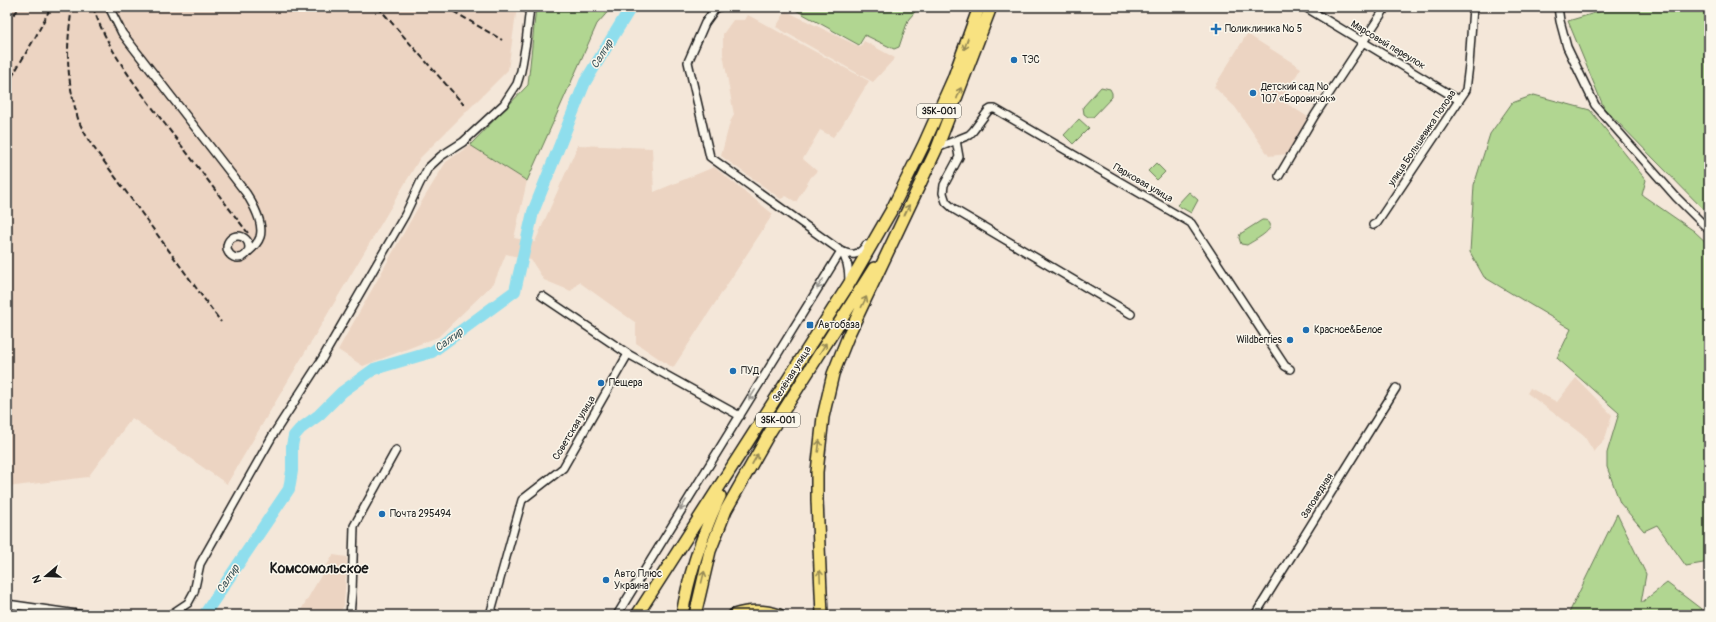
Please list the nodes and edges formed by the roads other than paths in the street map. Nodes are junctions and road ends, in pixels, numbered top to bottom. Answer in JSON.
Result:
{"nodes":[{"id":1,"x":109,"y":7,"type":"edge"},
{"id":2,"x":530,"y":7,"type":"edge"},
{"id":3,"x":719,"y":7,"type":"edge"},
{"id":4,"x":979,"y":7,"type":"edge"},
{"id":5,"x":991,"y":7,"type":"edge"},
{"id":6,"x":1305,"y":7,"type":"edge"},
{"id":7,"x":1386,"y":7,"type":"edge"},
{"id":8,"x":1473,"y":7,"type":"edge"},
{"id":9,"x":1558,"y":7,"type":"edge"},
{"id":10,"x":1363,"y":42,"type":"junction"},
{"id":11,"x":1459,"y":100,"type":"junction"},
{"id":12,"x":956,"y":140,"type":"junction"},
{"id":13,"x":924,"y":144,"type":"junction"},
{"id":14,"x":937,"y":148,"type":"junction"},
{"id":15,"x":1279,"y":176,"type":"dead end"},
{"id":16,"x":1374,"y":225,"type":"dead end"},
{"id":17,"x":1709,"y":230,"type":"edge"},
{"id":18,"x":892,"y":240,"type":"junction"},
{"id":19,"x":248,"y":252,"type":"dead end"},
{"id":20,"x":844,"y":252,"type":"junction"},
{"id":21,"x":849,"y":284,"type":"junction"},
{"id":22,"x":542,"y":296,"type":"dead end"},
{"id":23,"x":1131,"y":314,"type":"dead end"},
{"id":24,"x":628,"y":354,"type":"junction"},
{"id":25,"x":1290,"y":368,"type":"dead end"},
{"id":26,"x":1396,"y":388,"type":"dead end"},
{"id":27,"x":740,"y":416,"type":"junction"},
{"id":28,"x":396,"y":450,"type":"dead end"},
{"id":29,"x":732,"y":470,"type":"junction"},
{"id":30,"x":7,"y":604,"type":"edge"},
{"id":31,"x":84,"y":615,"type":"edge"},
{"id":32,"x":170,"y":615,"type":"edge"},
{"id":33,"x":350,"y":615,"type":"edge"},
{"id":34,"x":490,"y":615,"type":"edge"},
{"id":35,"x":617,"y":615,"type":"edge"},
{"id":36,"x":637,"y":615,"type":"edge"},
{"id":37,"x":682,"y":615,"type":"edge"},
{"id":38,"x":695,"y":615,"type":"edge"},
{"id":39,"x":734,"y":615,"type":"edge"},
{"id":40,"x":779,"y":615,"type":"edge"},
{"id":41,"x":822,"y":615,"type":"edge"},
{"id":42,"x":1255,"y":615,"type":"edge"}],
"edges":[{"from":1,"to":19,"type":"street"},
{"from":2,"to":32,"type":"street"},
{"from":3,"to":20,"type":"street"},
{"from":4,"to":13,"type":"main road","number":"35К-001","one_way":true},
{"from":14,"to":5,"type":"main road","number":"35К-001","one_way":true},
{"from":6,"to":10,"type":"street","name":"Марсовый переулок"},
{"from":7,"to":10,"type":"street"},
{"from":8,"to":11,"type":"street","name":"улица Большевика Попова"},
{"from":9,"to":17,"type":"street"},
{"from":10,"to":11,"type":"street","name":"Марсовый переулок"},
{"from":10,"to":15,"type":"street"},
{"from":11,"to":16,"type":"street","name":"улица Большевика Попова"},
{"from":12,"to":14,"type":"street","name":"Парковая улица"},
{"from":12,"to":23,"type":"street"},
{"from":12,"to":25,"type":"street","name":"Парковая улица"},
{"from":13,"to":20,"type":"street"},
{"from":13,"to":21,"type":"main road","name":"Зелёная улица","number":"35К-001"},
{"from":18,"to":14,"type":"main road","number":"35К-001","one_way":true},
{"from":38,"to":18,"type":"main road","number":"35К-001","one_way":true},
{"from":41,"to":18,"type":"main road","one_way":true},
{"from":20,"to":21,"type":"street"},
{"from":20,"to":27,"type":"street","one_way":true},
{"from":21,"to":29,"type":"main road","name":"Зелёная улица","number":"35К-001"},
{"from":22,"to":24,"type":"street"},
{"from":24,"to":27,"type":"street"},
{"from":24,"to":34,"type":"street","name":"Советская улица"},
{"from":26,"to":42,"type":"street","name":"Заповедная"},
{"from":27,"to":35,"type":"street","one_way":true},
{"from":28,"to":33,"type":"street"},
{"from":29,"to":36,"type":"main road","name":"Зелёная улица","number":"35К-001"},
{"from":29,"to":37,"type":"main road"},
{"from":30,"to":31,"type":"street"},
{"from":39,"to":40,"type":"main road"}]}
